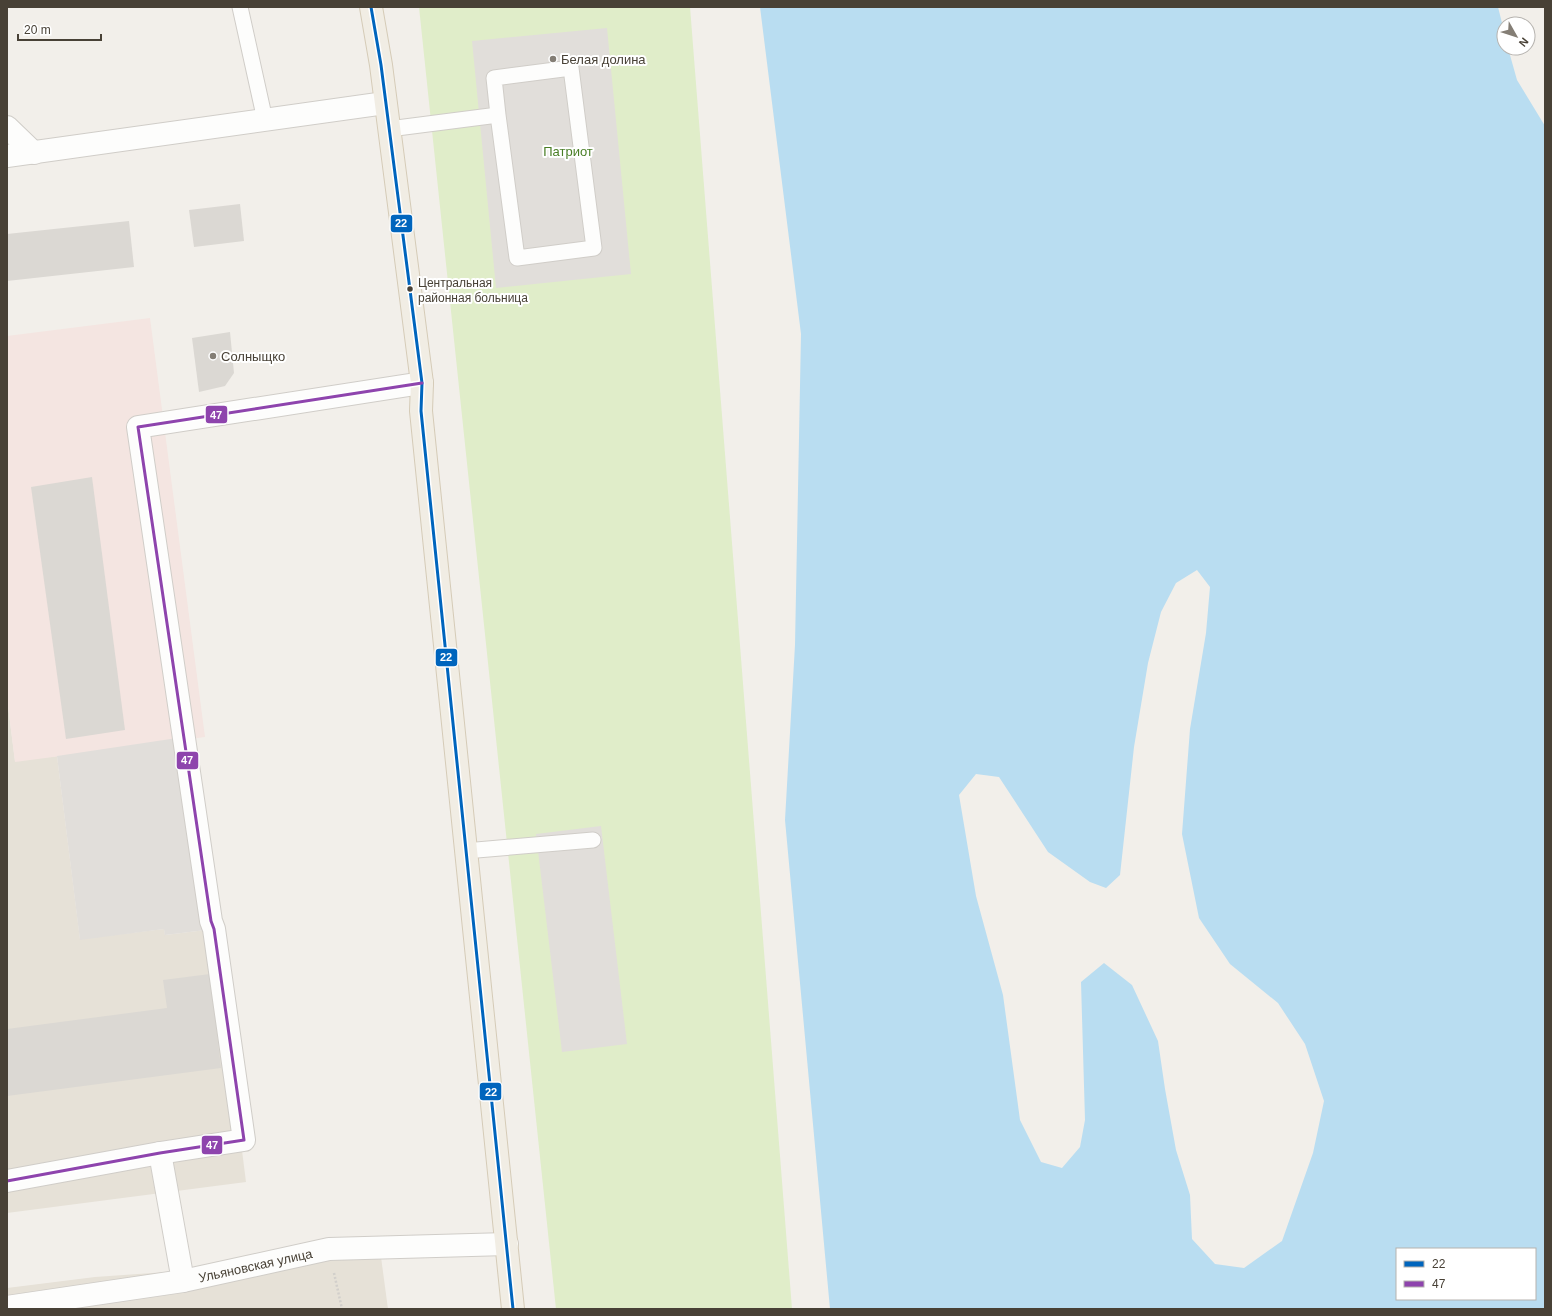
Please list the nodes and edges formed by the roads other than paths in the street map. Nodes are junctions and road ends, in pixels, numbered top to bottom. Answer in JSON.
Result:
{"nodes":[{"id":1,"x":240,"y":7,"type":"edge"},
{"id":2,"x":371,"y":7,"type":"edge"},
{"id":3,"x":385,"y":103,"type":"junction"},
{"id":4,"x":498,"y":115,"type":"junction"},
{"id":5,"x":265,"y":120,"type":"junction"},
{"id":6,"x":7,"y":127,"type":"edge"},
{"id":7,"x":388,"y":129,"type":"junction"},
{"id":8,"x":34,"y":153,"type":"junction"},
{"id":9,"x":7,"y":156,"type":"edge"},
{"id":10,"x":422,"y":383,"type":"junction"},
{"id":11,"x":594,"y":840,"type":"dead end"},
{"id":12,"x":465,"y":851,"type":"junction"},
{"id":13,"x":160,"y":1153,"type":"junction"},
{"id":14,"x":7,"y":1181,"type":"edge"},
{"id":15,"x":506,"y":1244,"type":"junction"},
{"id":16,"x":182,"y":1281,"type":"junction"},
{"id":17,"x":44,"y":1305,"type":"edge"},
{"id":18,"x":7,"y":1307,"type":"edge"},
{"id":19,"x":513,"y":1309,"type":"edge"}],
"edges":[{"from":1,"to":5,"type":"lane"},
{"from":2,"to":3,"type":"main road"},
{"from":3,"to":5,"type":"street"},
{"from":3,"to":7,"type":"main road"},
{"from":4,"to":4,"type":"lane"},
{"from":4,"to":7,"type":"lane"},
{"from":5,"to":8,"type":"street"},
{"from":6,"to":8,"type":"street"},
{"from":7,"to":10,"type":"main road"},
{"from":8,"to":9,"type":"street"},
{"from":10,"to":12,"type":"main road"},
{"from":10,"to":13,"type":"street"},
{"from":11,"to":12,"type":"lane"},
{"from":12,"to":15,"type":"main road"},
{"from":13,"to":14,"type":"street"},
{"from":13,"to":16,"type":"street"},
{"from":15,"to":16,"type":"street","name":"Ульяновская улица"},
{"from":15,"to":19,"type":"main road"},
{"from":16,"to":17,"type":"street","name":"Ульяновская улица"},
{"from":17,"to":18,"type":"street","name":"Ульяновская улица"}]}
